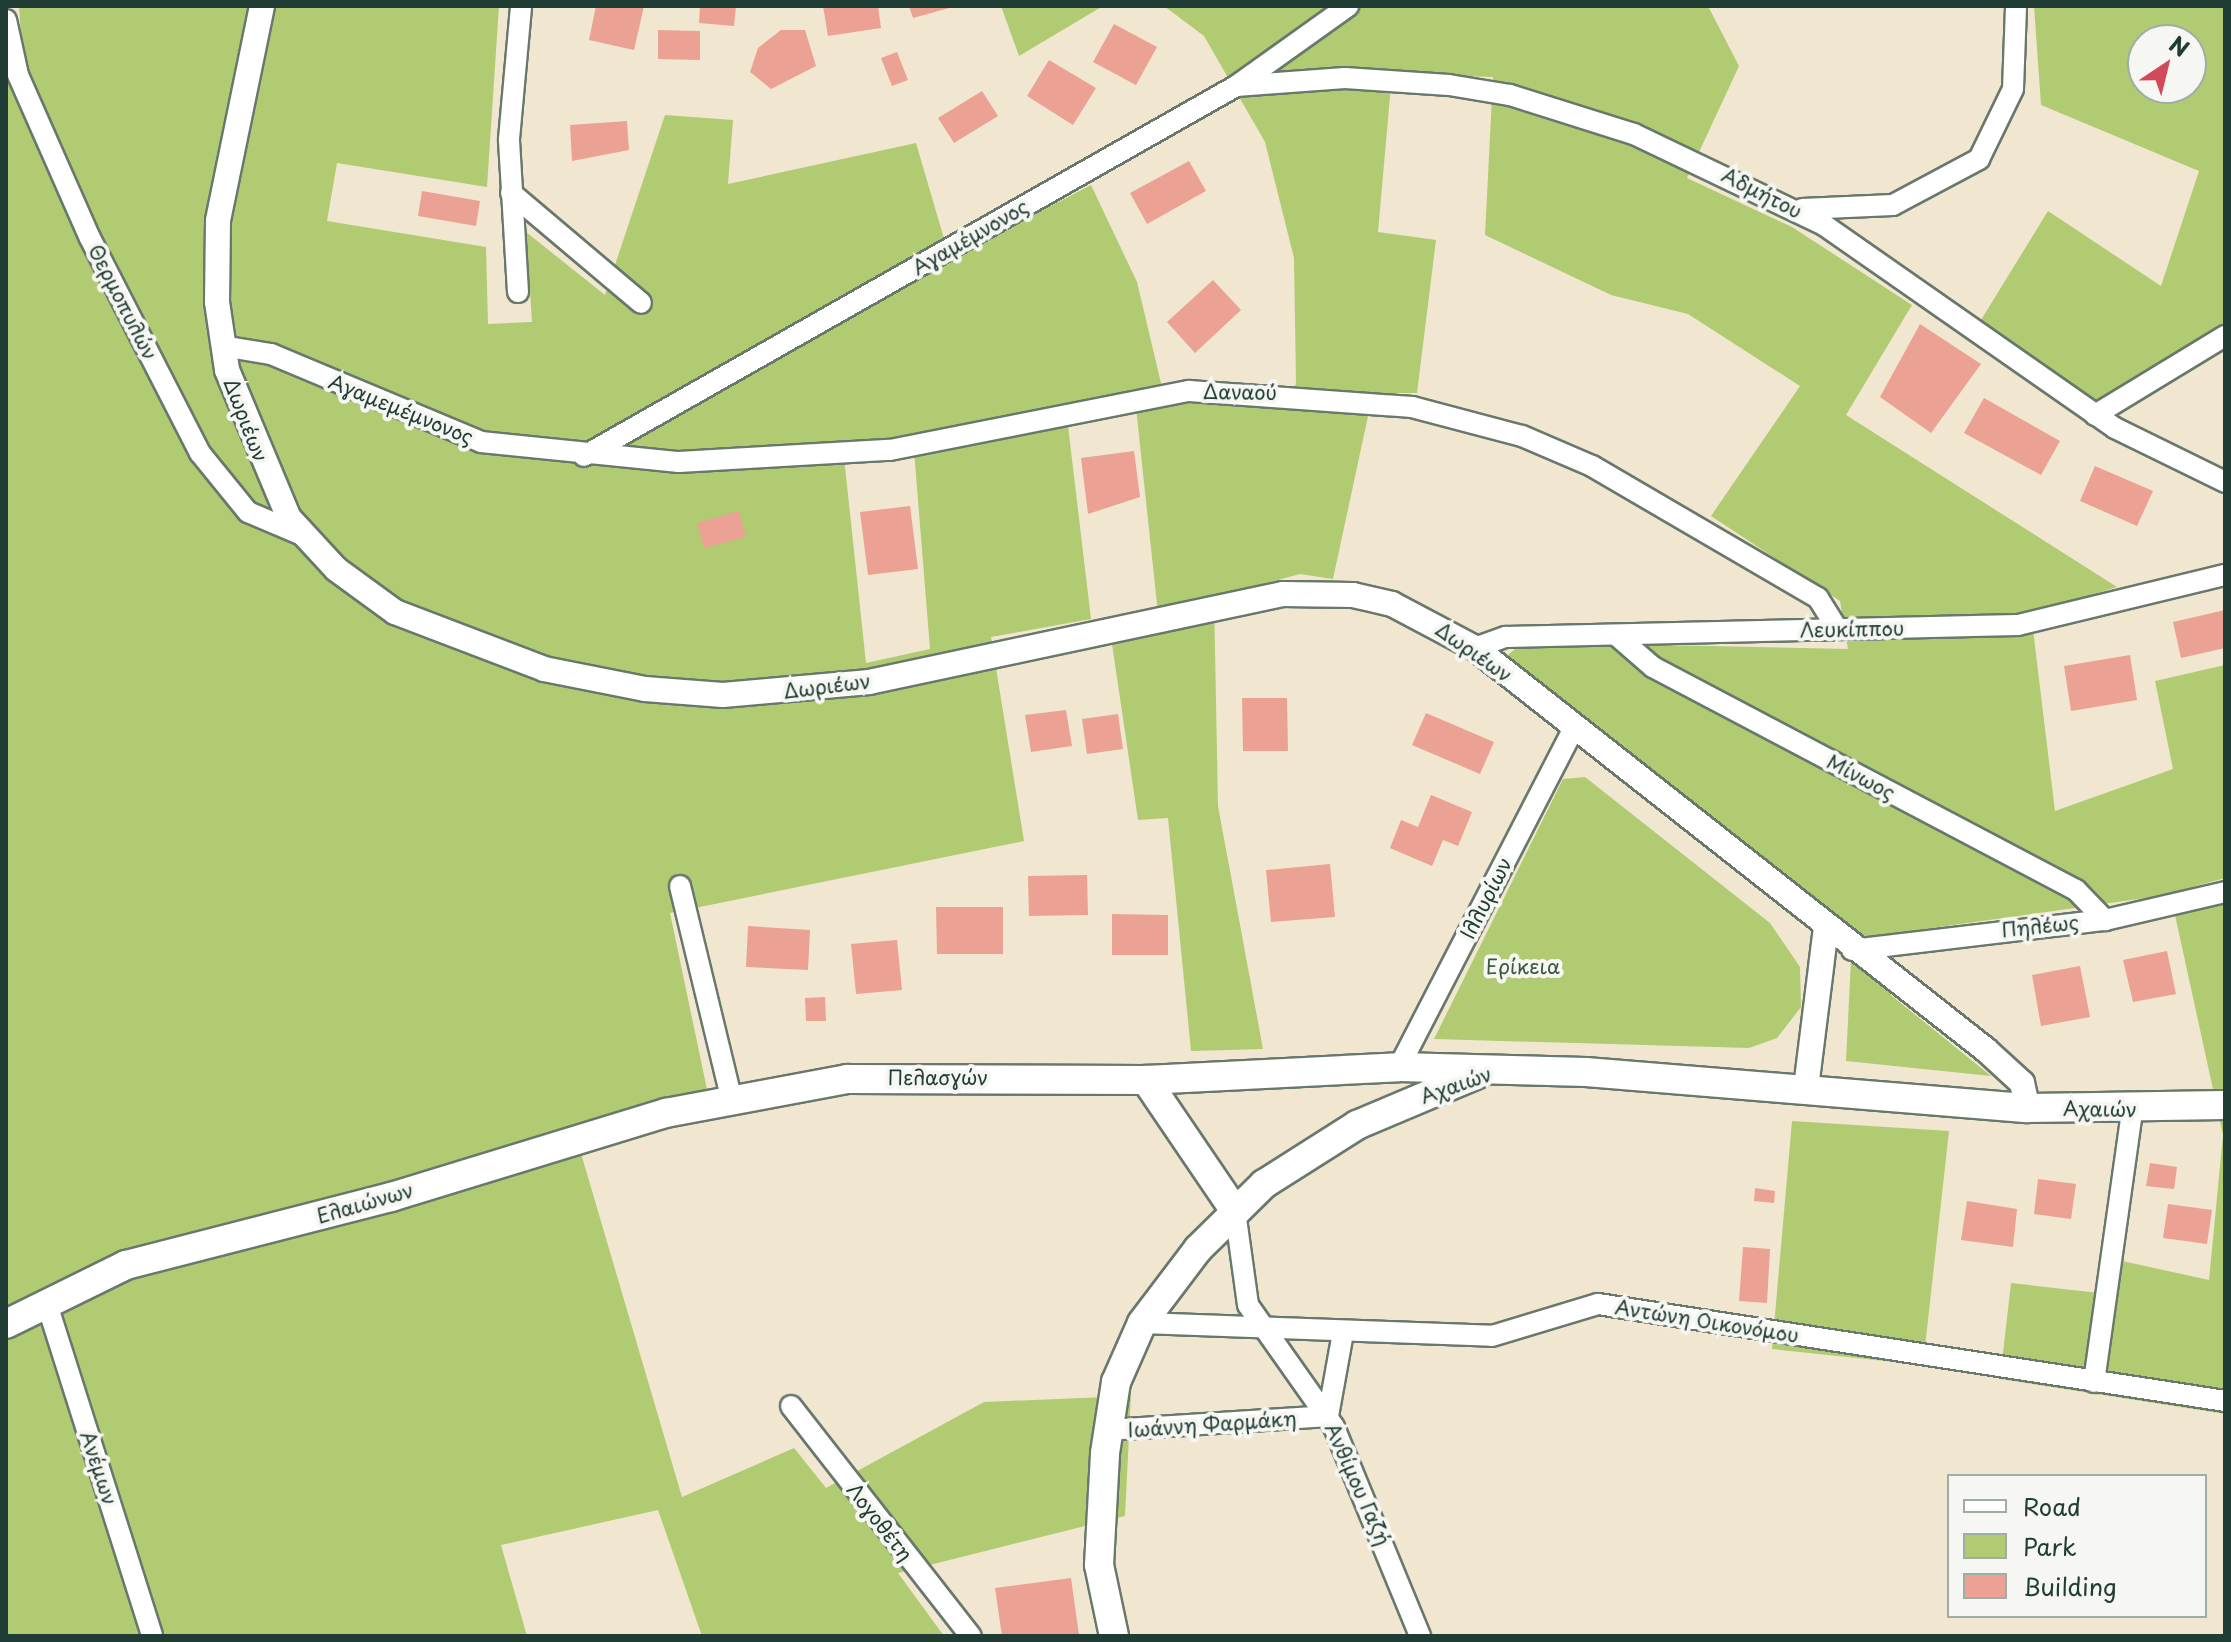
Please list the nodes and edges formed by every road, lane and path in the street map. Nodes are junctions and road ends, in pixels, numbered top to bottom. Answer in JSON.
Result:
{"nodes":[{"id":1,"x":262,"y":6,"type":"edge"},
{"id":2,"x":521,"y":6,"type":"edge"},
{"id":3,"x":1348,"y":6,"type":"edge"},
{"id":4,"x":2016,"y":6,"type":"edge"},
{"id":5,"x":7,"y":34,"type":"edge"},
{"id":6,"x":1236,"y":86,"type":"junction"},
{"id":7,"x":511,"y":193,"type":"junction"},
{"id":8,"x":1796,"y":209,"type":"junction"},
{"id":9,"x":518,"y":292,"type":"dead end"},
{"id":10,"x":641,"y":303,"type":"dead end"},
{"id":11,"x":2225,"y":336,"type":"edge"},
{"id":12,"x":222,"y":346,"type":"junction"},
{"id":13,"x":2095,"y":415,"type":"junction"},
{"id":14,"x":584,"y":456,"type":"junction"},
{"id":15,"x":2225,"y":482,"type":"edge"},
{"id":16,"x":302,"y":535,"type":"junction"},
{"id":17,"x":2225,"y":575,"type":"edge"},
{"id":18,"x":1837,"y":629,"type":"junction"},
{"id":19,"x":1616,"y":635,"type":"junction"},
{"id":20,"x":1475,"y":648,"type":"junction"},
{"id":21,"x":1574,"y":728,"type":"junction"},
{"id":22,"x":680,"y":886,"type":"dead end"},
{"id":23,"x":2225,"y":892,"type":"edge"},
{"id":24,"x":2105,"y":920,"type":"junction"},
{"id":25,"x":1826,"y":928,"type":"junction"},
{"id":26,"x":1852,"y":950,"type":"junction"},
{"id":27,"x":1399,"y":1067,"type":"junction"},
{"id":28,"x":1490,"y":1069,"type":"junction"},
{"id":29,"x":1146,"y":1080,"type":"junction"},
{"id":30,"x":1806,"y":1088,"type":"junction"},
{"id":31,"x":731,"y":1097,"type":"junction"},
{"id":32,"x":2225,"y":1105,"type":"edge"},
{"id":33,"x":2028,"y":1108,"type":"junction"},
{"id":34,"x":2132,"y":1110,"type":"junction"},
{"id":35,"x":1235,"y":1211,"type":"junction"},
{"id":36,"x":46,"y":1301,"type":"junction"},
{"id":37,"x":1142,"y":1323,"type":"junction"},
{"id":38,"x":6,"y":1324,"type":"edge"},
{"id":39,"x":1258,"y":1324,"type":"junction"},
{"id":40,"x":1343,"y":1333,"type":"junction"},
{"id":41,"x":2094,"y":1382,"type":"junction"},
{"id":42,"x":2225,"y":1401,"type":"edge"},
{"id":43,"x":791,"y":1406,"type":"dead end"},
{"id":44,"x":1328,"y":1416,"type":"junction"},
{"id":45,"x":1108,"y":1430,"type":"junction"},
{"id":46,"x":152,"y":1636,"type":"edge"},
{"id":47,"x":971,"y":1636,"type":"edge"},
{"id":48,"x":1114,"y":1636,"type":"edge"},
{"id":49,"x":1420,"y":1636,"type":"edge"}],
"edges":[{"from":1,"to":12,"type":"street","name":"Δωριέων"},
{"from":2,"to":7,"type":"street"},
{"from":3,"to":6,"type":"street","name":"Αγαμέμνονος"},
{"from":4,"to":8,"type":"street"},
{"from":5,"to":16,"type":"street","name":"Θερμοπυλών"},
{"from":6,"to":8,"type":"street","name":"Αδμήτου"},
{"from":6,"to":14,"type":"street","name":"Αγαμέμνονος"},
{"from":7,"to":9,"type":"street"},
{"from":7,"to":10,"type":"street"},
{"from":8,"to":13,"type":"street","name":"Αδμήτου"},
{"from":11,"to":13,"type":"street"},
{"from":12,"to":14,"type":"street","name":"Αγαμεμέμνονος"},
{"from":12,"to":16,"type":"street","name":"Δωριέων"},
{"from":13,"to":15,"type":"street","name":"Αδμήτου"},
{"from":14,"to":18,"type":"street","name":"Δαναού"},
{"from":16,"to":20,"type":"street","name":"Δωριέων"},
{"from":17,"to":18,"type":"street","name":"Λευκίππου"},
{"from":18,"to":19,"type":"street","name":"Λευκίππου"},
{"from":19,"to":20,"type":"street","name":"Λευκίππου"},
{"from":19,"to":24,"type":"street","name":"Μίνωος"},
{"from":20,"to":21,"type":"street","name":"Δωριέων"},
{"from":21,"to":25,"type":"street","name":"Δωριέων"},
{"from":21,"to":27,"type":"street","name":"Ιλλυρίων"},
{"from":22,"to":31,"type":"street"},
{"from":23,"to":24,"type":"street","name":"Πηλέως"},
{"from":24,"to":26,"type":"street","name":"Πηλέως"},
{"from":25,"to":26,"type":"street","name":"Δωριέων"},
{"from":25,"to":30,"type":"street"},
{"from":26,"to":33,"type":"street","name":"Δωριέων"},
{"from":27,"to":28,"type":"main road","name":"Πελασγών"},
{"from":27,"to":29,"type":"main road","name":"Πελασγών"},
{"from":28,"to":30,"type":"main road","name":"Αχαιών"},
{"from":28,"to":35,"type":"main road","name":"Αχαιών"},
{"from":29,"to":31,"type":"main road","name":"Πελασγών"},
{"from":29,"to":35,"type":"main road"},
{"from":30,"to":33,"type":"main road","name":"Αχαιών"},
{"from":31,"to":36,"type":"main road","name":"Ελαιώνων"},
{"from":32,"to":34,"type":"main road","name":"Αχαιών"},
{"from":33,"to":34,"type":"main road","name":"Αχαιών"},
{"from":34,"to":41,"type":"street"},
{"from":35,"to":37,"type":"main road","name":"Αχαιών"},
{"from":35,"to":39,"type":"street","name":"Ανθίμου Γαζή"},
{"from":36,"to":38,"type":"main road","name":"Ελαιώνων"},
{"from":36,"to":46,"type":"street","name":"Ανέμων"},
{"from":37,"to":39,"type":"street","name":"Αντώνη Οικονόμου"},
{"from":37,"to":45,"type":"main road","name":"Αχαιών"},
{"from":39,"to":40,"type":"street","name":"Αντώνη Οικονόμου"},
{"from":39,"to":44,"type":"street","name":"Ανθίμου Γαζή"},
{"from":40,"to":41,"type":"street","name":"Αντώνη Οικονόμου"},
{"from":40,"to":44,"type":"street"},
{"from":41,"to":42,"type":"street","name":"Αντώνη Οικονόμου"},
{"from":43,"to":47,"type":"street","name":"Λογοθέτη"},
{"from":44,"to":45,"type":"street","name":"Ιωάννη Φαρμάκη"},
{"from":44,"to":49,"type":"street","name":"Ανθίμου Γαζή"},
{"from":45,"to":48,"type":"main road","name":"Αχαιών"}]}
